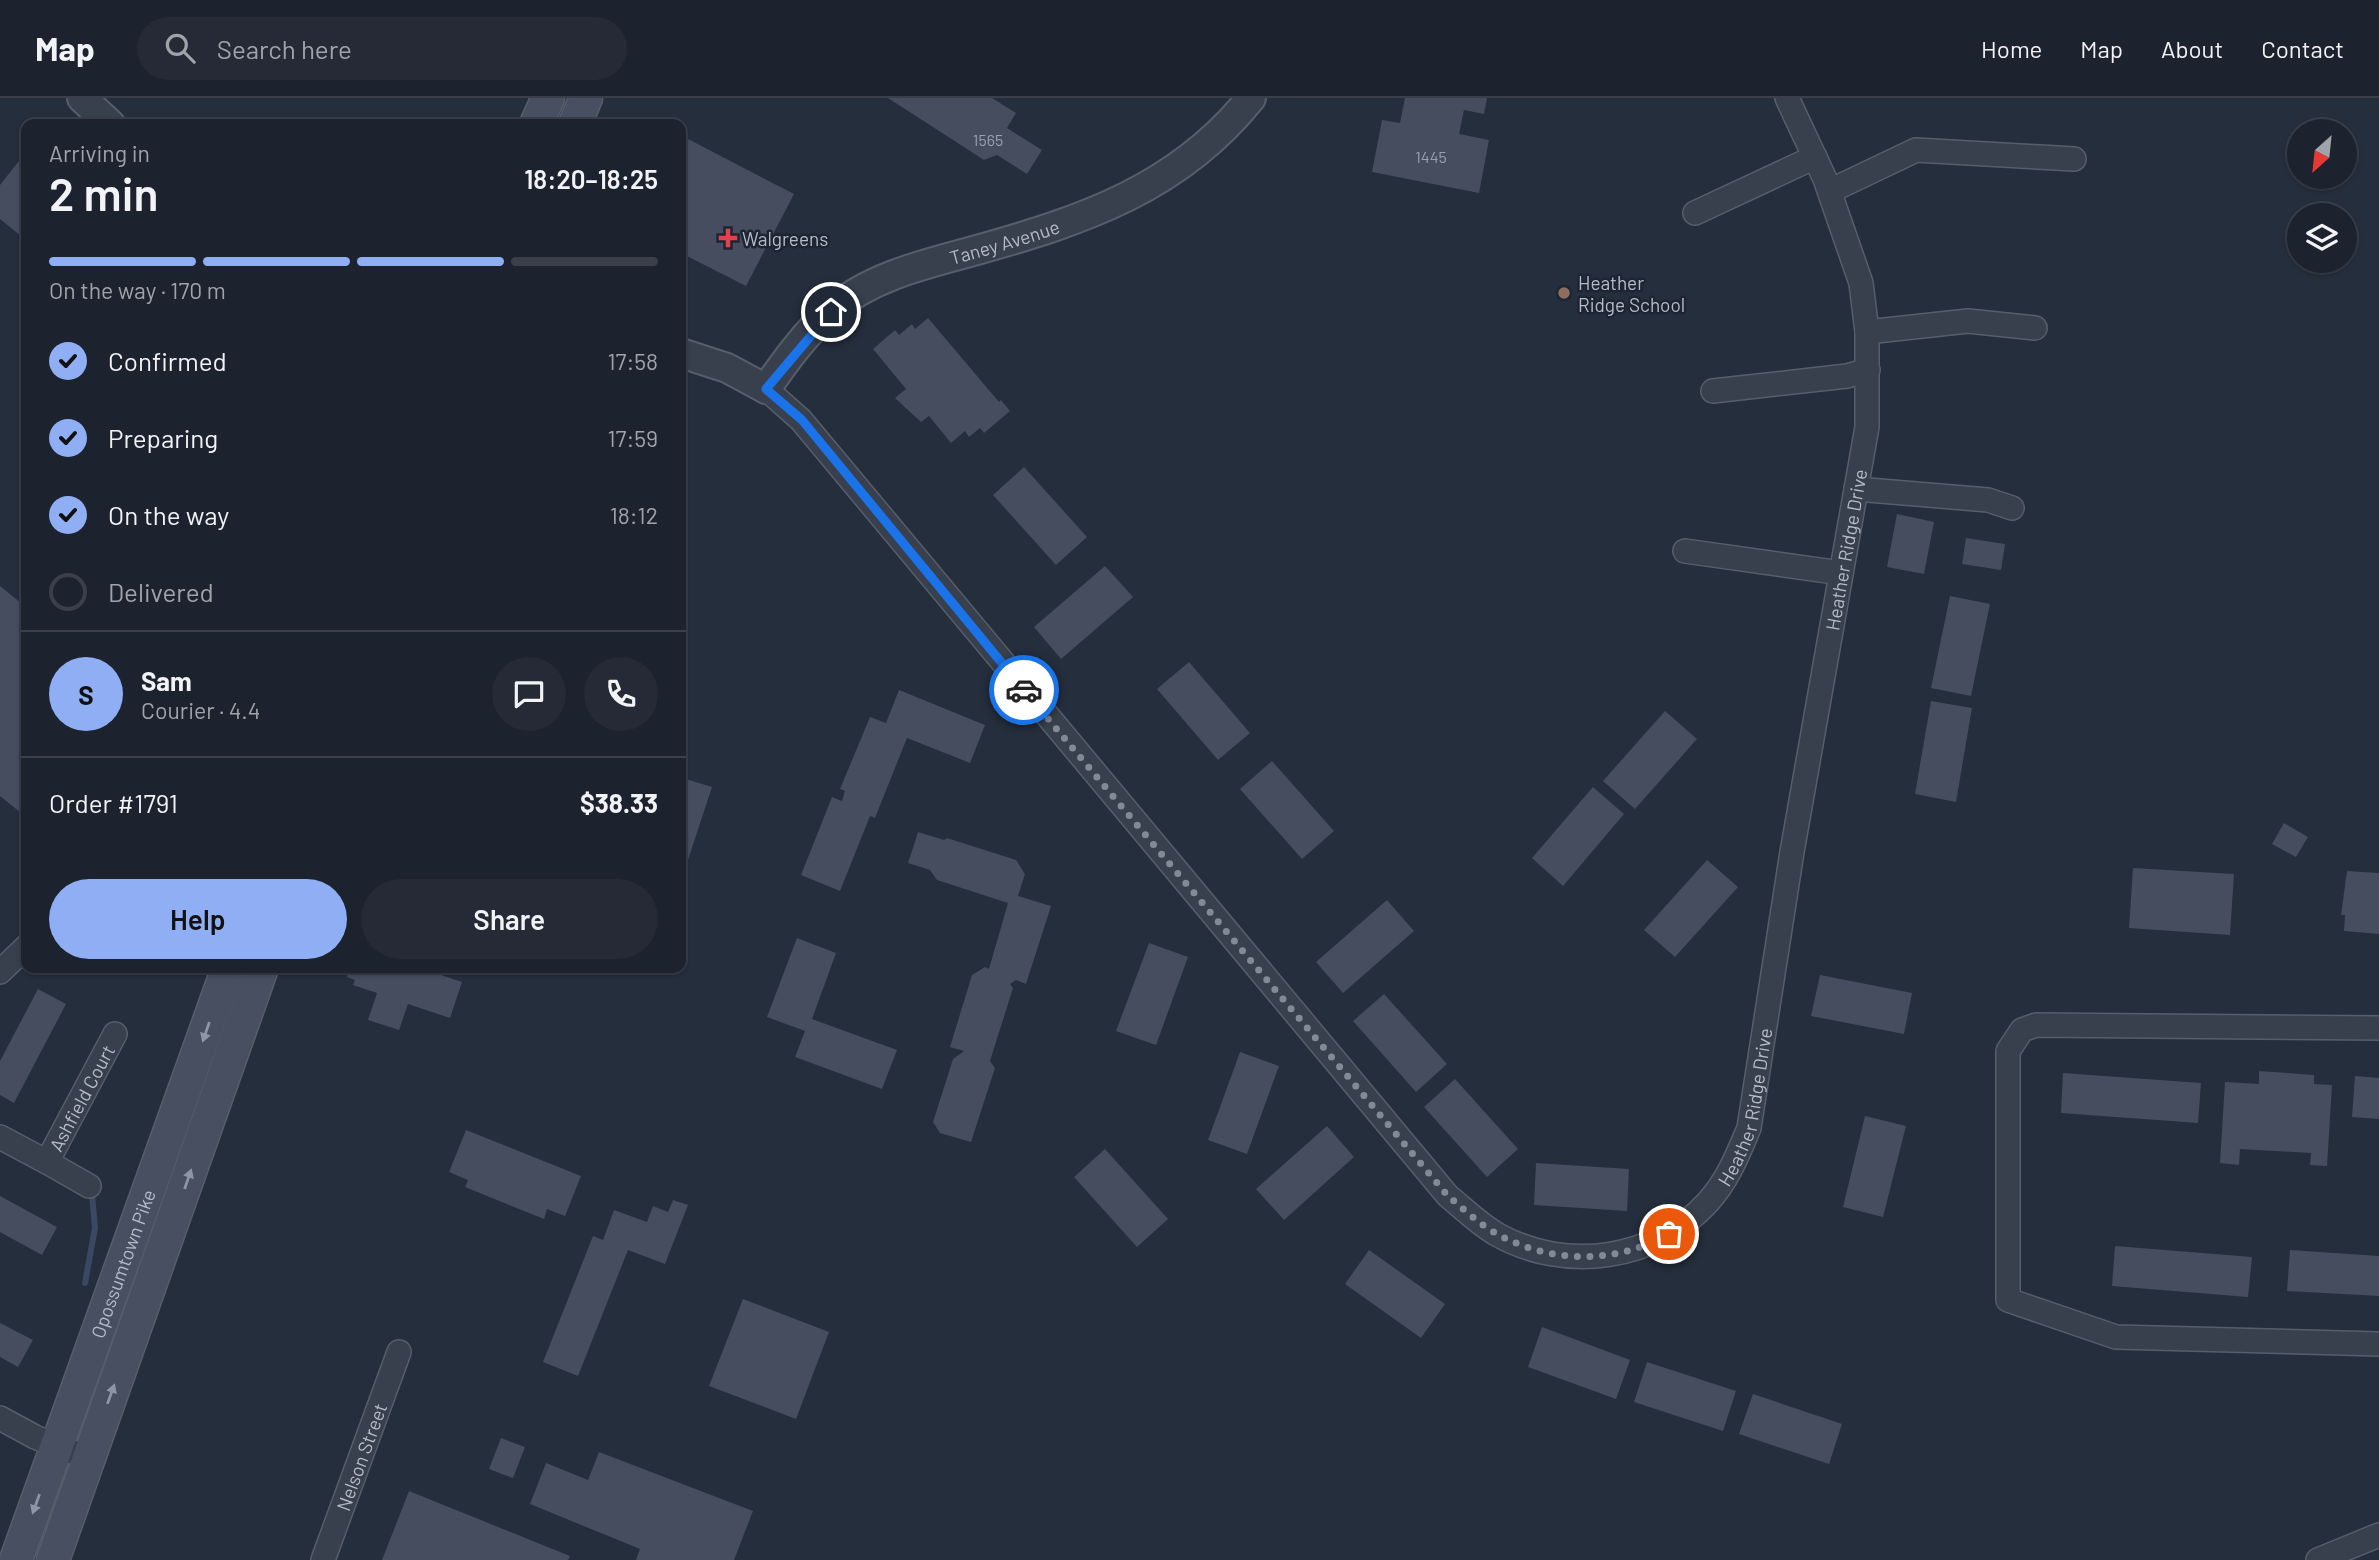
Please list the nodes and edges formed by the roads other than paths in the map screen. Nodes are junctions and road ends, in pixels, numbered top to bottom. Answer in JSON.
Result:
{"nodes":[{"id":1,"x":82,"y":98,"type":"edge"},
{"id":2,"x":548,"y":98,"type":"edge"},
{"id":3,"x":586,"y":98,"type":"edge"},
{"id":4,"x":1251,"y":98,"type":"edge"},
{"id":5,"x":1787,"y":98,"type":"edge"},
{"id":6,"x":105,"y":119,"type":"edge"},
{"id":7,"x":538,"y":119,"type":"edge"},
{"id":8,"x":577,"y":119,"type":"edge"},
{"id":9,"x":1815,"y":157,"type":"junction"},
{"id":10,"x":2074,"y":159,"type":"dead end"},
{"id":11,"x":1830,"y":191,"type":"junction"},
{"id":12,"x":1695,"y":213,"type":"dead end"},
{"id":13,"x":2035,"y":328,"type":"dead end"},
{"id":14,"x":1867,"y":332,"type":"junction"},
{"id":15,"x":686,"y":355,"type":"edge"},
{"id":16,"x":1868,"y":370,"type":"junction"},
{"id":17,"x":686,"y":372,"type":"edge"},
{"id":18,"x":766,"y":389,"type":"junction"},
{"id":19,"x":1713,"y":391,"type":"dead end"},
{"id":20,"x":1856,"y":489,"type":"junction"},
{"id":21,"x":2012,"y":508,"type":"dead end"},
{"id":22,"x":1685,"y":551,"type":"dead end"},
{"id":23,"x":1841,"y":573,"type":"junction"},
{"id":24,"x":21,"y":952,"type":"edge"},
{"id":25,"x":0,"y":972,"type":"edge"},
{"id":26,"x":226,"y":973,"type":"edge"},
{"id":27,"x":260,"y":973,"type":"edge"},
{"id":28,"x":2379,"y":1028,"type":"edge"},
{"id":29,"x":115,"y":1034,"type":"dead end"},
{"id":30,"x":0,"y":1136,"type":"edge"},
{"id":31,"x":47,"y":1163,"type":"junction"},
{"id":32,"x":89,"y":1186,"type":"dead end"},
{"id":33,"x":2379,"y":1344,"type":"edge"},
{"id":34,"x":399,"y":1352,"type":"dead end"},
{"id":35,"x":0,"y":1418,"type":"edge"},
{"id":36,"x":57,"y":1447,"type":"junction"},
{"id":37,"x":88,"y":1458,"type":"junction"},
{"id":38,"x":2379,"y":1535,"type":"edge"},
{"id":39,"x":16,"y":1560,"type":"edge"},
{"id":40,"x":53,"y":1560,"type":"edge"},
{"id":41,"x":323,"y":1560,"type":"edge"},
{"id":42,"x":2318,"y":1560,"type":"edge"}],
"edges":[{"from":1,"to":6,"type":"street"},
{"from":2,"to":7,"type":"main road"},
{"from":3,"to":8,"type":"main road"},
{"from":4,"to":18,"type":"street","name":"Taney Avenue"},
{"from":5,"to":9,"type":"street","name":"Heather Ridge Drive"},
{"from":9,"to":11,"type":"street","name":"Heather Ridge Drive"},
{"from":9,"to":12,"type":"street"},
{"from":10,"to":11,"type":"street"},
{"from":11,"to":14,"type":"street","name":"Heather Ridge Drive"},
{"from":13,"to":14,"type":"street"},
{"from":14,"to":16,"type":"street","name":"Heather Ridge Drive"},
{"from":15,"to":18,"type":"street"},
{"from":16,"to":19,"type":"street"},
{"from":16,"to":20,"type":"street","name":"Heather Ridge Drive"},
{"from":17,"to":18,"type":"street"},
{"from":18,"to":23,"type":"street","name":"Heather Ridge Drive"},
{"from":20,"to":21,"type":"street"},
{"from":20,"to":23,"type":"street","name":"Heather Ridge Drive"},
{"from":22,"to":23,"type":"street"},
{"from":24,"to":25,"type":"street"},
{"from":26,"to":36,"type":"main road","name":"Opossumtown Pike","one_way":true},
{"from":37,"to":27,"type":"main road","name":"Opossumtown Pike","one_way":true},
{"from":28,"to":33,"type":"street"},
{"from":29,"to":31,"type":"street","name":"Ashfield Court"},
{"from":30,"to":31,"type":"street","name":"Ashfield Court"},
{"from":31,"to":32,"type":"street","name":"Ashfield Court"},
{"from":34,"to":41,"type":"street","name":"Nelson Street"},
{"from":35,"to":36,"type":"street"},
{"from":36,"to":37,"type":"street"},
{"from":36,"to":39,"type":"main road","name":"Opossumtown Pike","one_way":true},
{"from":37,"to":40,"type":"main road","name":"Opossumtown Pike"},
{"from":38,"to":42,"type":"street"}]}
